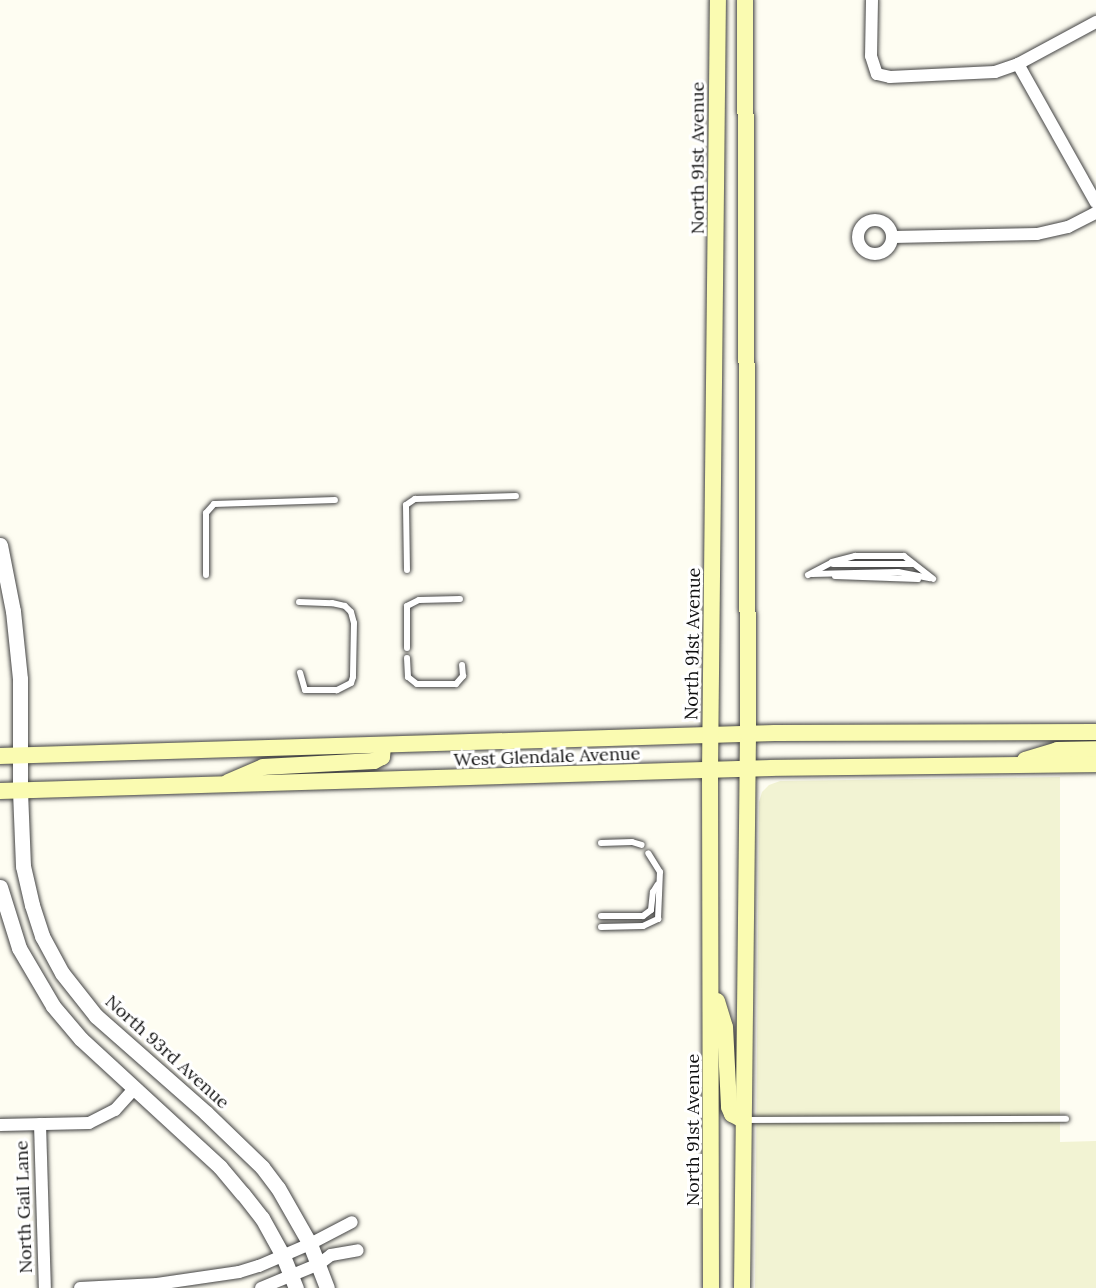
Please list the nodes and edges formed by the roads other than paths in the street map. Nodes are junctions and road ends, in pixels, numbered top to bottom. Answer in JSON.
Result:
{"nodes":[{"id":1,"x":718,"y":0,"type":"edge"},
{"id":2,"x":745,"y":0,"type":"edge"},
{"id":3,"x":872,"y":0,"type":"edge"},
{"id":4,"x":1096,"y":22,"type":"edge"},
{"id":5,"x":1018,"y":64,"type":"junction"},
{"id":6,"x":1096,"y":203,"type":"edge"},
{"id":7,"x":1096,"y":213,"type":"edge"},
{"id":8,"x":892,"y":237,"type":"dead end"},
{"id":9,"x":716,"y":356,"type":"junction"},
{"id":10,"x":745,"y":357,"type":"junction"},
{"id":11,"x":516,"y":496,"type":"dead end"},
{"id":12,"x":335,"y":500,"type":"dead end"},
{"id":13,"x":0,"y":545,"type":"edge"},
{"id":14,"x":406,"y":570,"type":"dead end"},
{"id":15,"x":206,"y":574,"type":"dead end"},
{"id":16,"x":808,"y":574,"type":"joint"},
{"id":17,"x":460,"y":599,"type":"dead end"},
{"id":18,"x":299,"y":602,"type":"dead end"},
{"id":19,"x":406,"y":648,"type":"dead end"},
{"id":20,"x":407,"y":658,"type":"dead end"},
{"id":21,"x":462,"y":665,"type":"dead end"},
{"id":22,"x":300,"y":673,"type":"dead end"},
{"id":23,"x":1096,"y":732,"type":"edge"},
{"id":24,"x":748,"y":734,"type":"junction"},
{"id":25,"x":711,"y":735,"type":"junction"},
{"id":26,"x":383,"y":745,"type":"junction"},
{"id":27,"x":1096,"y":749,"type":"edge"},
{"id":28,"x":0,"y":756,"type":"edge"},
{"id":29,"x":22,"y":756,"type":"junction"},
{"id":30,"x":1096,"y":764,"type":"edge"},
{"id":31,"x":1007,"y":765,"type":"junction"},
{"id":32,"x":748,"y":769,"type":"junction"},
{"id":33,"x":710,"y":771,"type":"junction"},
{"id":34,"x":221,"y":785,"type":"junction"},
{"id":35,"x":20,"y":791,"type":"junction"},
{"id":36,"x":0,"y":792,"type":"edge"},
{"id":37,"x":601,"y":843,"type":"dead end"},
{"id":38,"x":642,"y":845,"type":"dead end"},
{"id":39,"x":648,"y":853,"type":"dead end"},
{"id":40,"x":657,"y":884,"type":"junction"},
{"id":41,"x":0,"y":887,"type":"edge"},
{"id":42,"x":601,"y":916,"type":"dead end"},
{"id":43,"x":601,"y":927,"type":"dead end"},
{"id":44,"x":712,"y":986,"type":"junction"},
{"id":45,"x":134,"y":1089,"type":"junction"},
{"id":46,"x":1066,"y":1119,"type":"dead end"},
{"id":47,"x":743,"y":1120,"type":"junction"},
{"id":48,"x":40,"y":1124,"type":"junction"},
{"id":49,"x":0,"y":1125,"type":"edge"},
{"id":50,"x":352,"y":1222,"type":"dead end"},
{"id":51,"x":310,"y":1244,"type":"junction"},
{"id":52,"x":358,"y":1250,"type":"dead end"},
{"id":53,"x":283,"y":1256,"type":"junction"},
{"id":54,"x":319,"y":1264,"type":"junction"},
{"id":55,"x":294,"y":1281,"type":"edge"},
{"id":56,"x":45,"y":1288,"type":"edge"},
{"id":57,"x":80,"y":1288,"type":"edge"},
{"id":58,"x":261,"y":1288,"type":"edge"},
{"id":59,"x":327,"y":1288,"type":"edge"},
{"id":60,"x":711,"y":1288,"type":"edge"},
{"id":61,"x":742,"y":1288,"type":"edge"}],
"edges":[{"from":1,"to":9,"type":"main road","name":"North 91st Avenue"},
{"from":2,"to":10,"type":"main road"},
{"from":3,"to":5,"type":"street"},
{"from":4,"to":5,"type":"street"},
{"from":5,"to":6,"type":"street"},
{"from":7,"to":8,"type":"street"},
{"from":9,"to":10,"type":"main road"},
{"from":9,"to":25,"type":"main road","name":"North 91st Avenue"},
{"from":10,"to":24,"type":"main road"},
{"from":11,"to":14,"type":"lane"},
{"from":12,"to":15,"type":"lane"},
{"from":13,"to":29,"type":"street","name":"North 93rd Avenue"},
{"from":16,"to":16,"type":"lane"},
{"from":17,"to":19,"type":"lane"},
{"from":18,"to":22,"type":"lane"},
{"from":20,"to":21,"type":"lane"},
{"from":23,"to":24,"type":"main road","name":"West Glendale Avenue"},
{"from":24,"to":25,"type":"main road","name":"West Glendale Avenue"},
{"from":24,"to":32,"type":"main road"},
{"from":25,"to":26,"type":"main road","name":"West Glendale Avenue"},
{"from":25,"to":33,"type":"main road","name":"North 91st Avenue"},
{"from":26,"to":29,"type":"main road","name":"West Glendale Avenue"},
{"from":26,"to":34,"type":"main road"},
{"from":27,"to":31,"type":"main road"},
{"from":28,"to":29,"type":"main road","name":"West Glendale Avenue"},
{"from":29,"to":35,"type":"street","name":"North 93rd Avenue"},
{"from":30,"to":31,"type":"main road","name":"West Glendale Avenue"},
{"from":31,"to":32,"type":"main road","name":"West Glendale Avenue"},
{"from":32,"to":33,"type":"main road","name":"West Glendale Avenue"},
{"from":32,"to":47,"type":"main road"},
{"from":33,"to":34,"type":"main road","name":"West Glendale Avenue"},
{"from":33,"to":44,"type":"main road","name":"North 91st Avenue"},
{"from":34,"to":35,"type":"main road","name":"West Glendale Avenue"},
{"from":35,"to":36,"type":"main road","name":"West Glendale Avenue"},
{"from":35,"to":51,"type":"street","name":"North 93rd Avenue"},
{"from":37,"to":38,"type":"lane"},
{"from":39,"to":40,"type":"lane"},
{"from":40,"to":42,"type":"lane"},
{"from":40,"to":43,"type":"lane"},
{"from":41,"to":45,"type":"street"},
{"from":44,"to":47,"type":"main road"},
{"from":44,"to":60,"type":"main road","name":"North 91st Avenue"},
{"from":45,"to":48,"type":"street"},
{"from":45,"to":53,"type":"street"},
{"from":46,"to":47,"type":"lane"},
{"from":47,"to":61,"type":"main road"},
{"from":48,"to":49,"type":"street"},
{"from":48,"to":56,"type":"street","name":"North Gail Lane"},
{"from":50,"to":51,"type":"street"},
{"from":51,"to":53,"type":"street"},
{"from":51,"to":54,"type":"street","name":"North 93rd Avenue"},
{"from":52,"to":54,"type":"street"},
{"from":53,"to":55,"type":"street"},
{"from":53,"to":57,"type":"street"},
{"from":54,"to":55,"type":"street"},
{"from":54,"to":59,"type":"street","name":"North 93rd Avenue"},
{"from":55,"to":58,"type":"street"}]}
